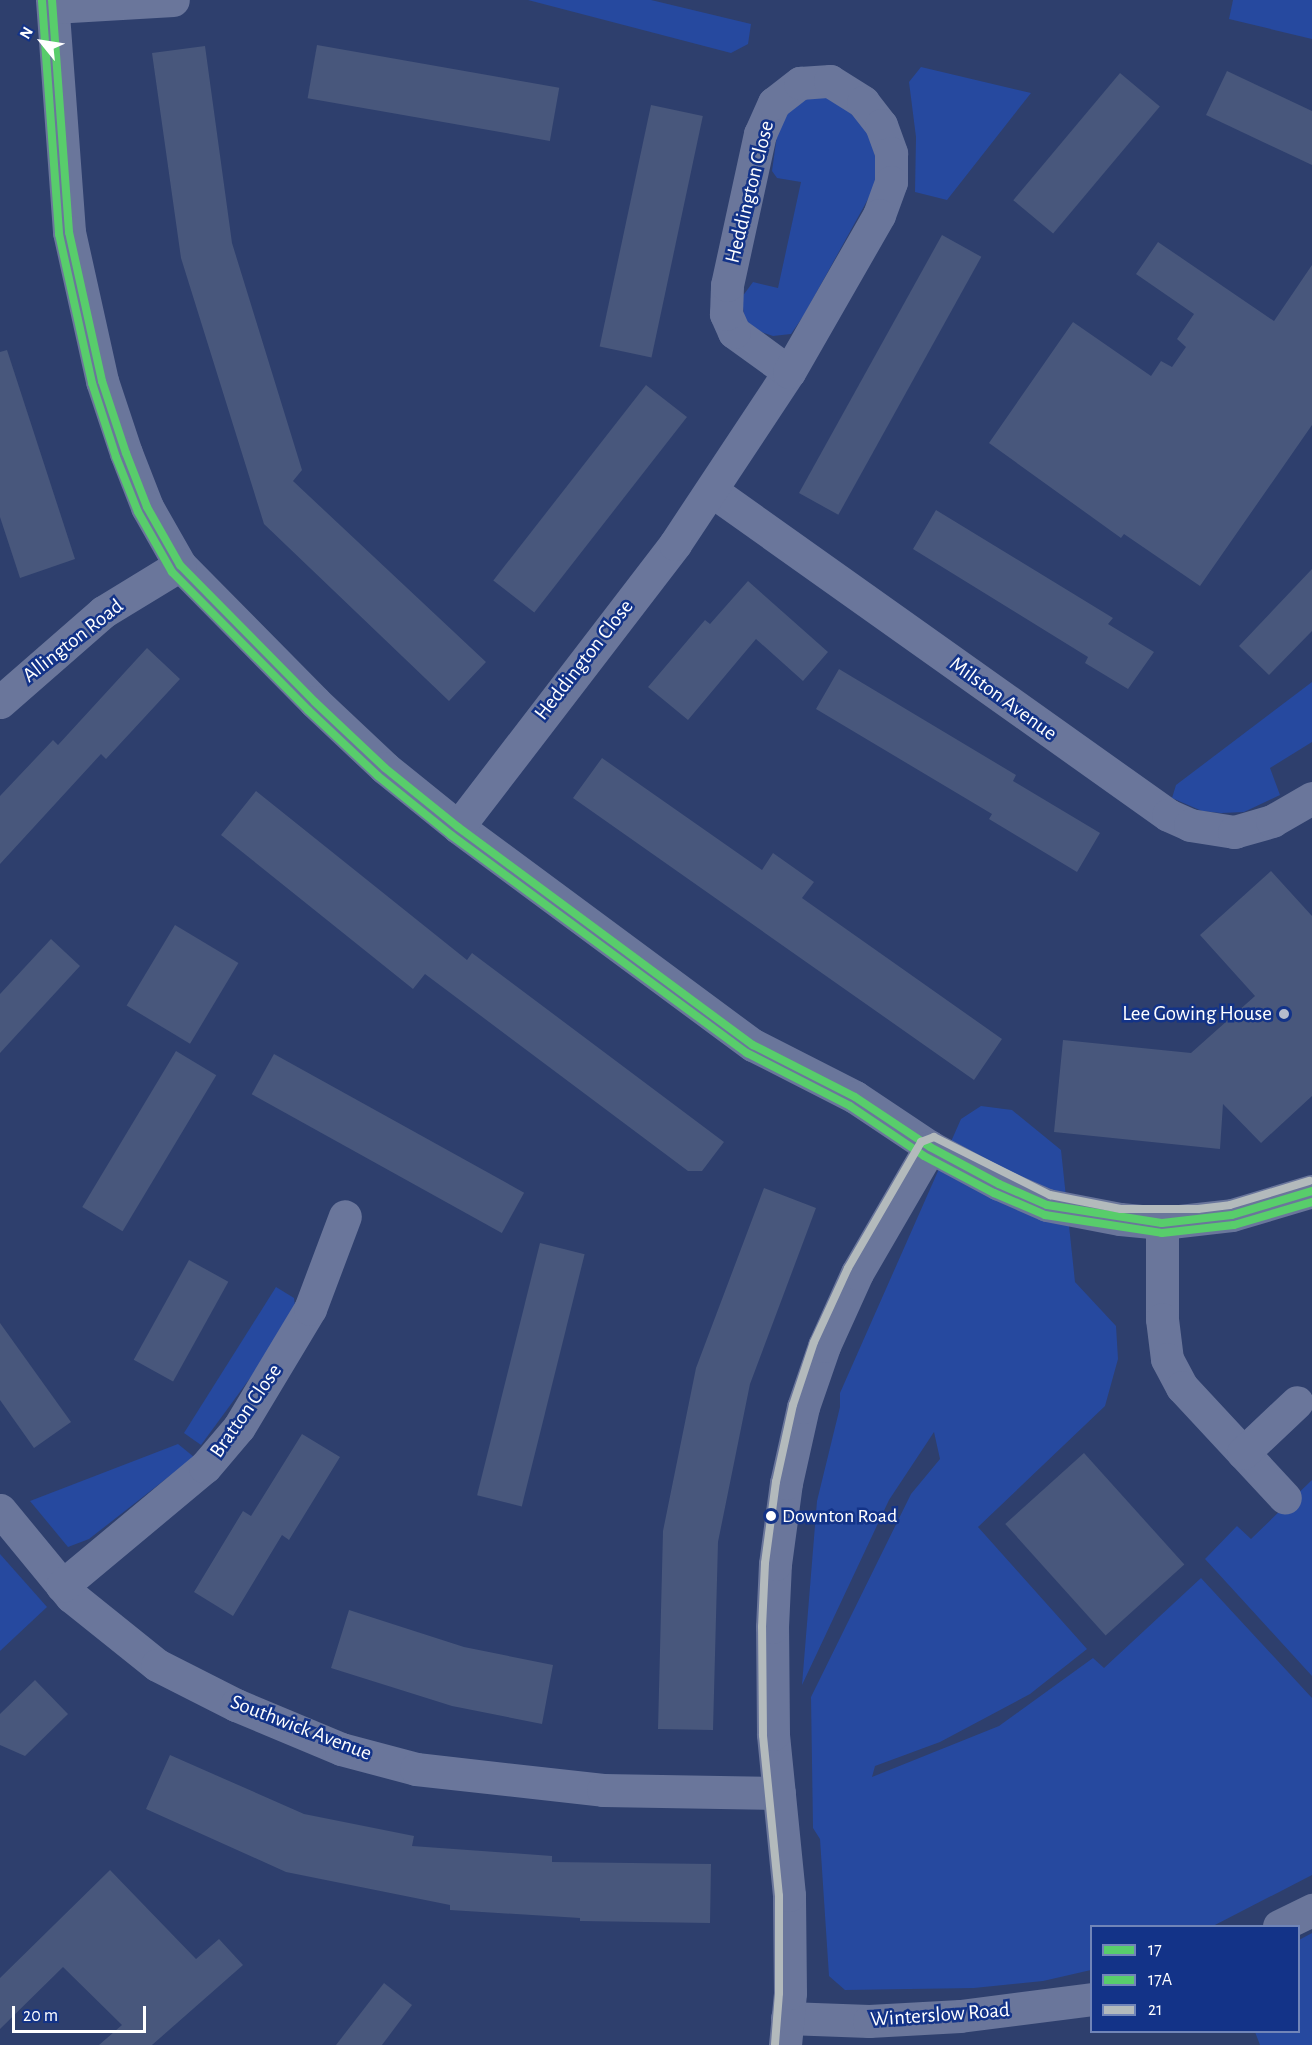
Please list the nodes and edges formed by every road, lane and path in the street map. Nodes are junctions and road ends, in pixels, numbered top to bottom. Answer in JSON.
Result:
{"nodes":[{"id":1,"x":173,"y":0,"type":"edge"},
{"id":2,"x":52,"y":4,"type":"edge"},
{"id":3,"x":789,"y":372,"type":"junction"},
{"id":4,"x":712,"y":491,"type":"junction"},
{"id":5,"x":180,"y":565,"type":"junction"},
{"id":6,"x":0,"y":702,"type":"edge"},
{"id":7,"x":1312,"y":798,"type":"edge"},
{"id":8,"x":458,"y":827,"type":"junction"},
{"id":9,"x":930,"y":1147,"type":"junction"},
{"id":10,"x":1312,"y":1191,"type":"edge"},
{"id":11,"x":345,"y":1216,"type":"dead end"},
{"id":12,"x":1162,"y":1222,"type":"junction"},
{"id":13,"x":1297,"y":1402,"type":"dead end"},
{"id":14,"x":1243,"y":1453,"type":"junction"},
{"id":15,"x":1285,"y":1498,"type":"dead end"},
{"id":16,"x":0,"y":1510,"type":"edge"},
{"id":17,"x":62,"y":1586,"type":"junction"},
{"id":18,"x":779,"y":1793,"type":"junction"},
{"id":19,"x":1312,"y":1910,"type":"edge"},
{"id":20,"x":1282,"y":1925,"type":"edge"},
{"id":21,"x":1090,"y":1999,"type":"edge"},
{"id":22,"x":786,"y":2032,"type":"edge"}],
"edges":[{"from":1,"to":2,"type":"street"},
{"from":2,"to":5,"type":"street"},
{"from":3,"to":3,"type":"street","name":"Heddington Close"},
{"from":3,"to":4,"type":"street","name":"Heddington Close"},
{"from":4,"to":7,"type":"street","name":"Milston Avenue"},
{"from":4,"to":8,"type":"street","name":"Heddington Close"},
{"from":5,"to":6,"type":"street","name":"Allington Road"},
{"from":5,"to":8,"type":"street"},
{"from":8,"to":9,"type":"street"},
{"from":9,"to":12,"type":"street"},
{"from":9,"to":18,"type":"street"},
{"from":10,"to":12,"type":"street"},
{"from":11,"to":17,"type":"street","name":"Bratton Close"},
{"from":12,"to":14,"type":"street"},
{"from":13,"to":14,"type":"street"},
{"from":14,"to":15,"type":"street"},
{"from":16,"to":17,"type":"street","name":"Southwick Avenue"},
{"from":17,"to":18,"type":"street","name":"Southwick Avenue"},
{"from":18,"to":22,"type":"street"},
{"from":19,"to":20,"type":"street"},
{"from":21,"to":22,"type":"street","name":"Winterslow Road"}]}
